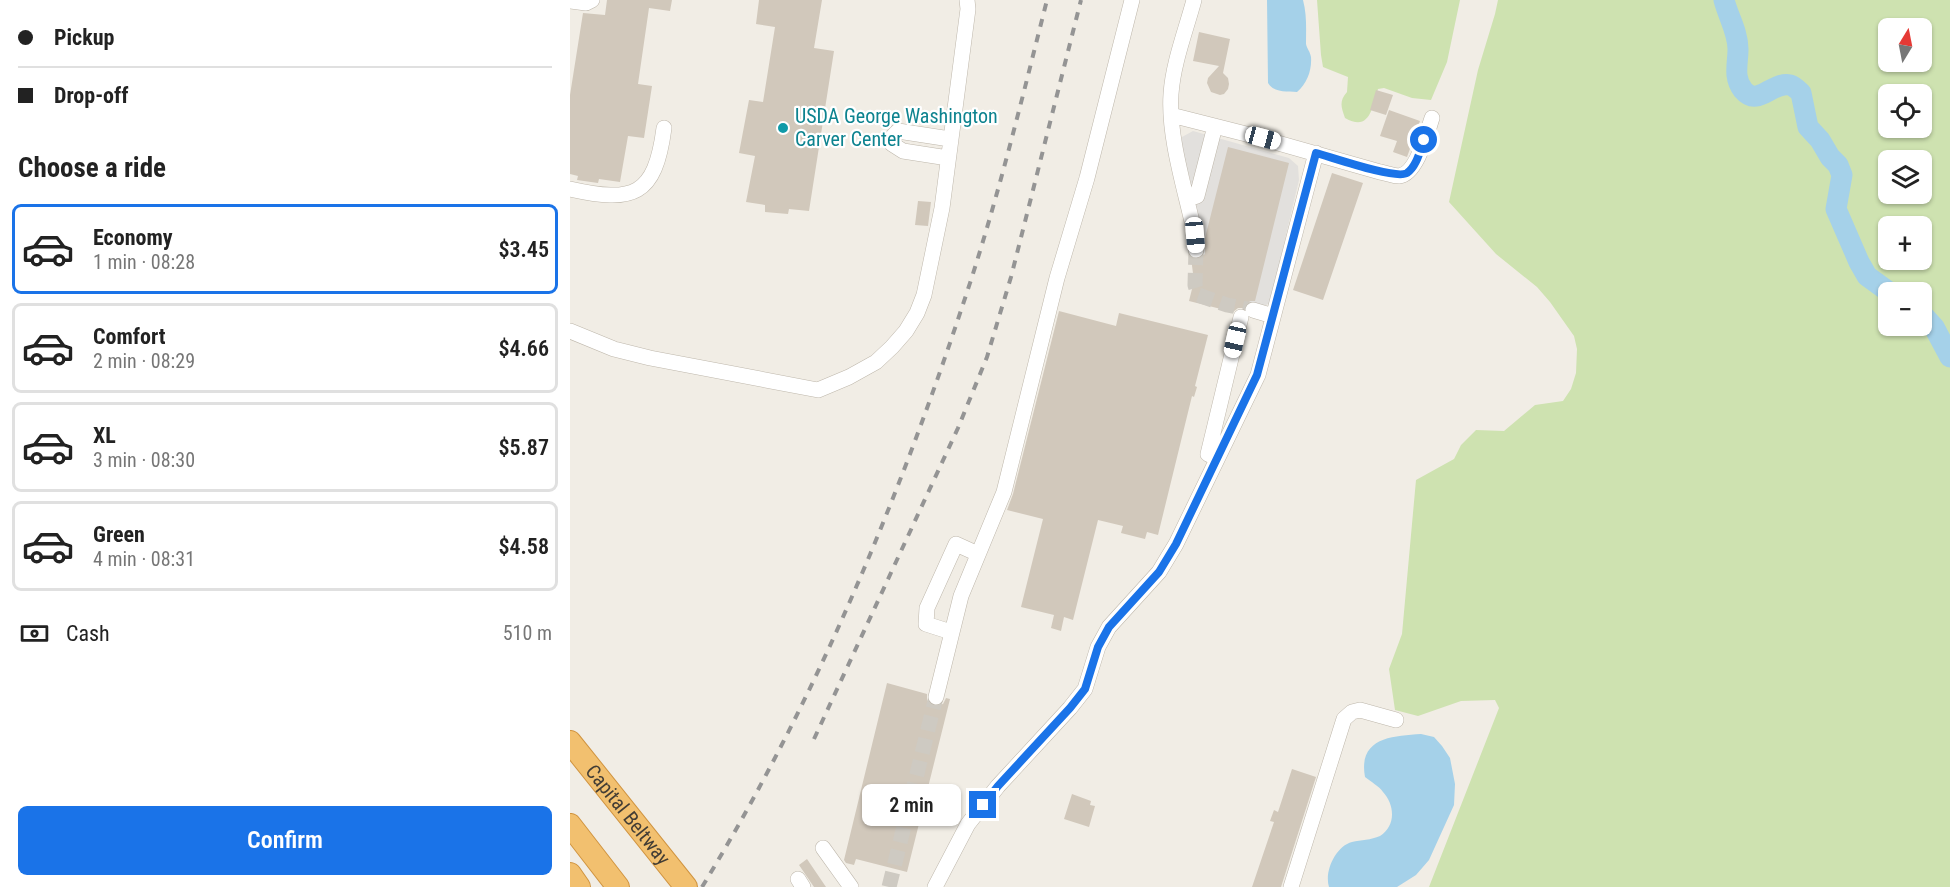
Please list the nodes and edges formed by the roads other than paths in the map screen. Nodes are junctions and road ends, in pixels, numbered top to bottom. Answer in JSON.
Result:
{"nodes":[{"id":1,"x":592,"y":0,"type":"edge"},
{"id":2,"x":967,"y":0,"type":"edge"},
{"id":3,"x":1132,"y":0,"type":"edge"},
{"id":4,"x":1194,"y":0,"type":"edge"},
{"id":5,"x":570,"y":1,"type":"edge"},
{"id":6,"x":1171,"y":115,"type":"junction"},
{"id":7,"x":1432,"y":118,"type":"dead end"},
{"id":8,"x":1215,"y":126,"type":"junction"},
{"id":9,"x":664,"y":128,"type":"dead end"},
{"id":10,"x":950,"y":139,"type":"junction"},
{"id":11,"x":1316,"y":153,"type":"junction"},
{"id":12,"x":948,"y":158,"type":"junction"},
{"id":13,"x":570,"y":189,"type":"edge"},
{"id":14,"x":1187,"y":199,"type":"junction"},
{"id":15,"x":1196,"y":250,"type":"tunnel mouth"},
{"id":16,"x":1273,"y":316,"type":"junction"},
{"id":17,"x":570,"y":331,"type":"edge"},
{"id":18,"x":1216,"y":458,"type":"junction"},
{"id":19,"x":978,"y":554,"type":"junction"},
{"id":20,"x":951,"y":632,"type":"junction"},
{"id":21,"x":936,"y":697,"type":"tunnel mouth"},
{"id":22,"x":1396,"y":720,"type":"dead end"},
{"id":23,"x":570,"y":742,"type":"edge"},
{"id":24,"x":570,"y":825,"type":"edge"},
{"id":25,"x":823,"y":848,"type":"dead end"},
{"id":26,"x":570,"y":874,"type":"edge"},
{"id":27,"x":579,"y":887,"type":"edge"},
{"id":28,"x":618,"y":887,"type":"edge"},
{"id":29,"x":686,"y":887,"type":"edge"},
{"id":30,"x":851,"y":887,"type":"edge"},
{"id":31,"x":935,"y":887,"type":"edge"},
{"id":32,"x":1290,"y":887,"type":"edge"}],
"edges":[{"from":1,"to":5,"type":"lane"},
{"from":2,"to":10,"type":"lane"},
{"from":3,"to":19,"type":"lane"},
{"from":4,"to":6,"type":"lane"},
{"from":6,"to":8,"type":"lane"},
{"from":6,"to":14,"type":"lane"},
{"from":7,"to":11,"type":"lane"},
{"from":8,"to":11,"type":"lane"},
{"from":8,"to":14,"type":"lane"},
{"from":9,"to":13,"type":"lane"},
{"from":10,"to":12,"type":"lane"},
{"from":10,"to":12,"type":"lane"},
{"from":11,"to":16,"type":"lane"},
{"from":12,"to":17,"type":"lane"},
{"from":14,"to":15,"type":"lane"},
{"from":16,"to":18,"type":"lane"},
{"from":16,"to":18,"type":"lane"},
{"from":18,"to":31,"type":"lane"},
{"from":19,"to":20,"type":"lane"},
{"from":19,"to":20,"type":"lane"},
{"from":20,"to":21,"type":"lane"},
{"from":22,"to":32,"type":"lane"},
{"from":23,"to":29,"type":"highway","name":"Capital Beltway"},
{"from":24,"to":28,"type":"highway"},
{"from":25,"to":30,"type":"lane"},
{"from":26,"to":27,"type":"highway"}]}
